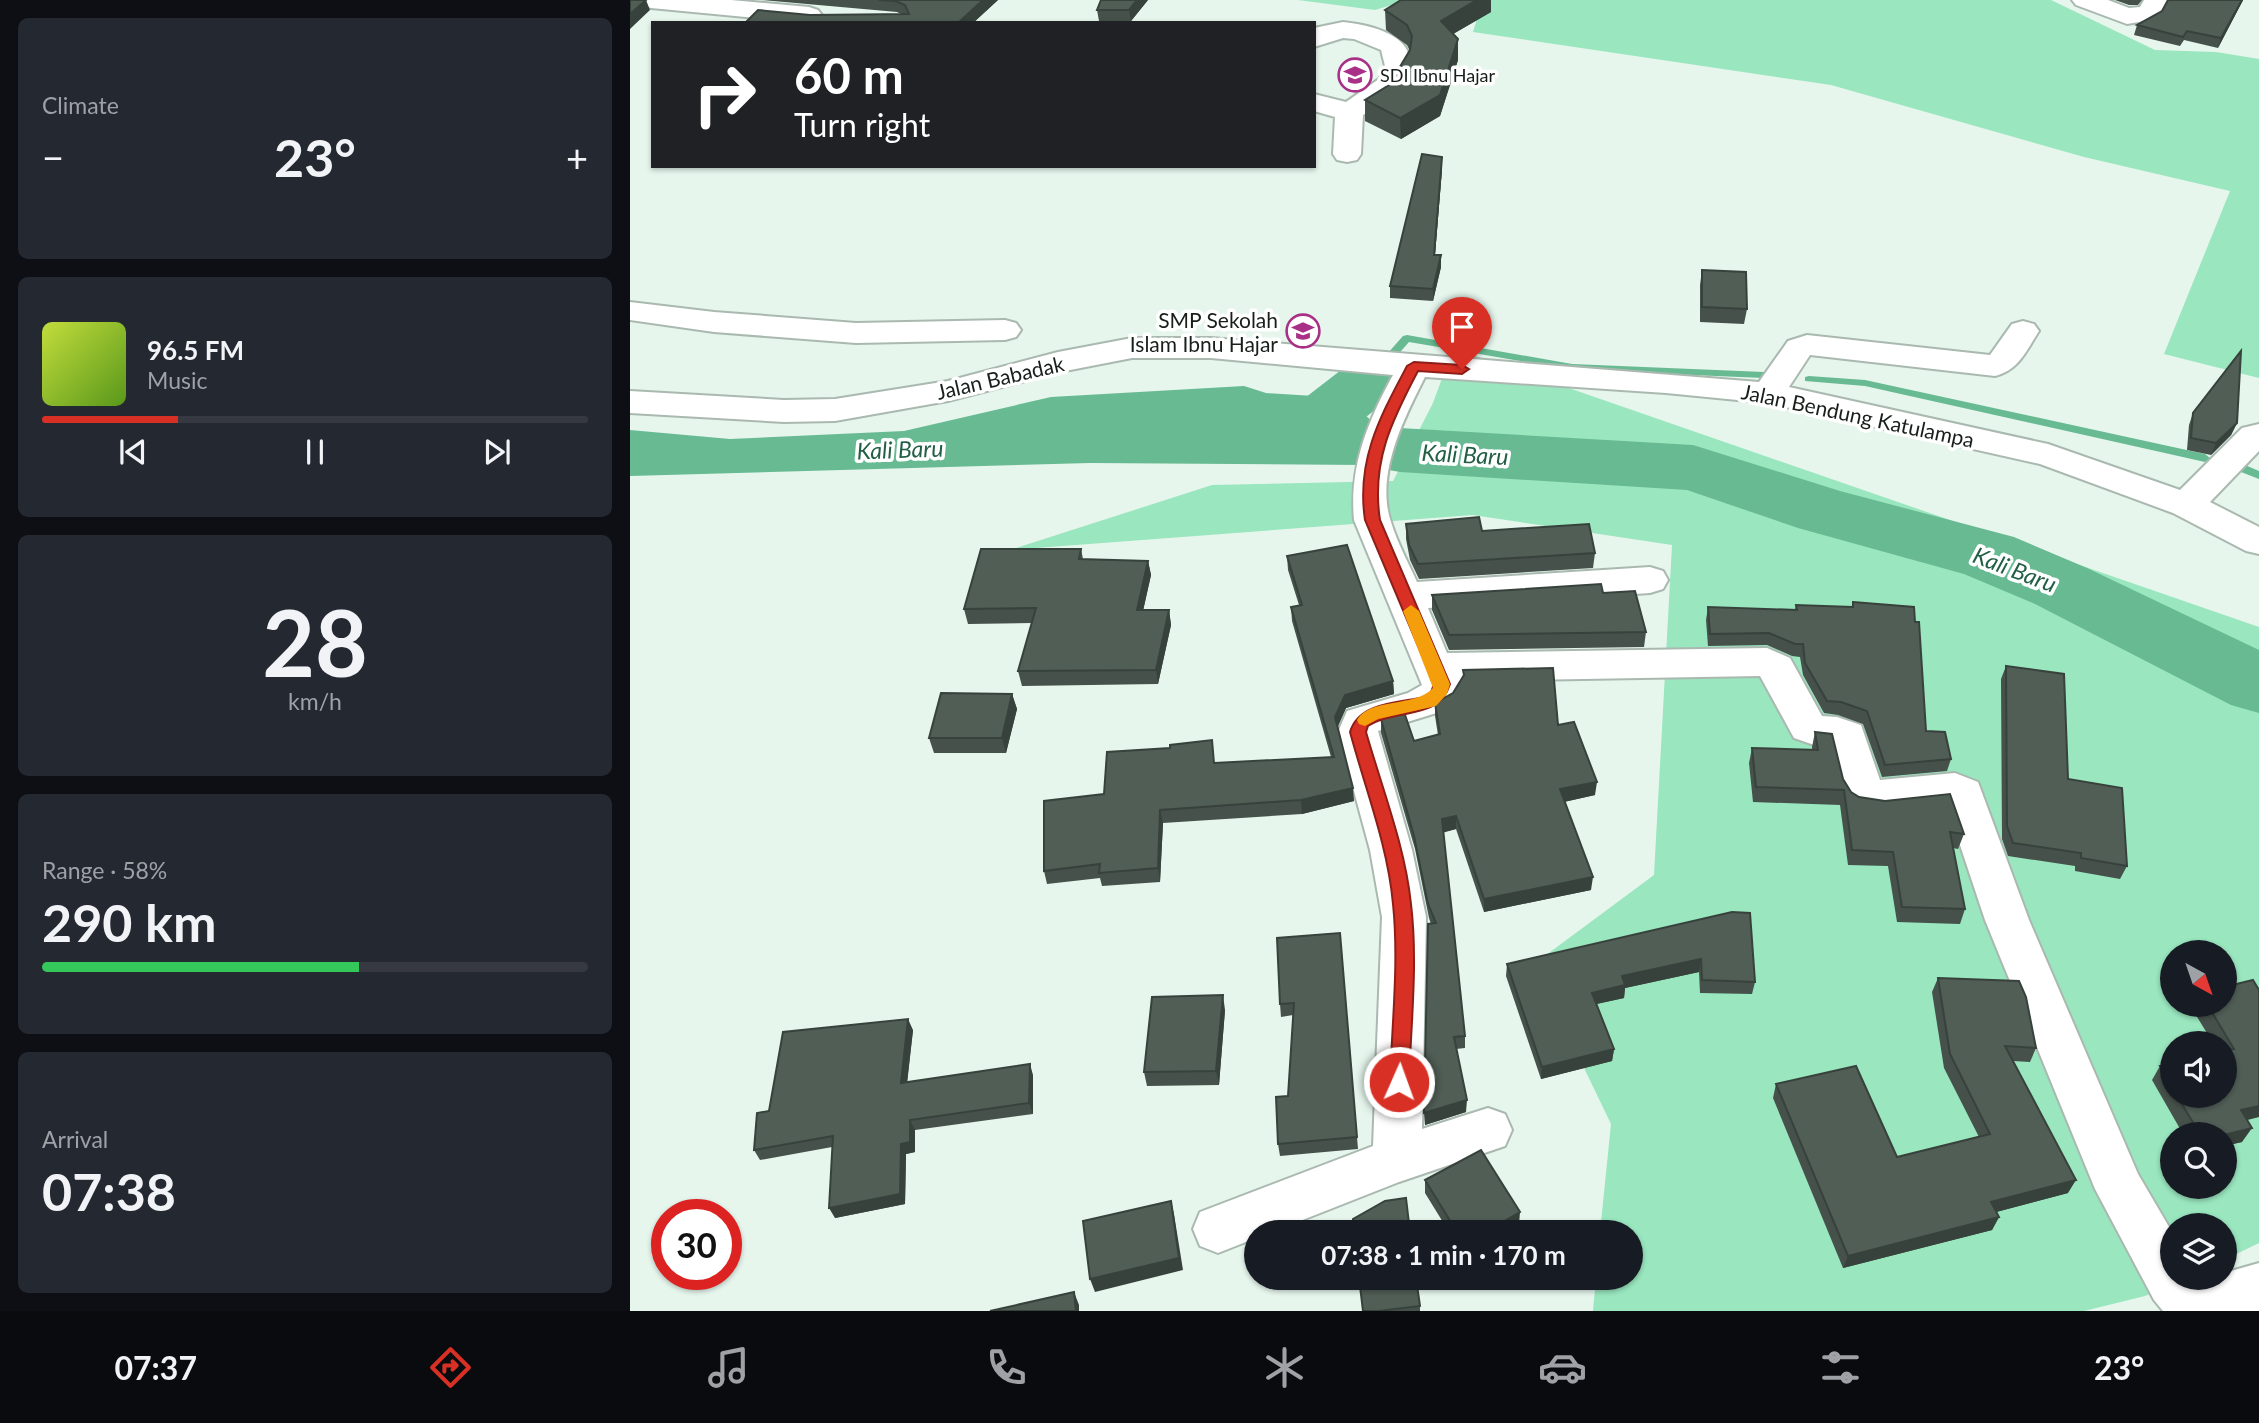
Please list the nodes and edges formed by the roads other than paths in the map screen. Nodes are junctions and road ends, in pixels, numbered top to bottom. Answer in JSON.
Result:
{"nodes":[{"id":1,"x":651,"y":0,"type":"edge"},
{"id":2,"x":2085,"y":0,"type":"edge"},
{"id":3,"x":2157,"y":0,"type":"edge"},
{"id":4,"x":829,"y":16,"type":"edge"},
{"id":5,"x":1316,"y":37,"type":"edge"},
{"id":6,"x":1316,"y":103,"type":"edge"},
{"id":7,"x":1349,"y":112,"type":"junction"},
{"id":8,"x":1348,"y":154,"type":"dead end"},
{"id":9,"x":630,"y":311,"type":"edge"},
{"id":10,"x":1005,"y":330,"type":"dead end"},
{"id":11,"x":2023,"y":331,"type":"dead end"},
{"id":12,"x":1394,"y":365,"type":"junction"},
{"id":13,"x":1768,"y":393,"type":"junction"},
{"id":14,"x":630,"y":402,"type":"edge"},
{"id":15,"x":2259,"y":435,"type":"edge"},
{"id":16,"x":2186,"y":505,"type":"junction"},
{"id":17,"x":2259,"y":542,"type":"edge"},
{"id":18,"x":1650,"y":580,"type":"dead end"},
{"id":19,"x":1405,"y":596,"type":"junction"},
{"id":20,"x":1435,"y":667,"type":"junction"},
{"id":21,"x":1488,"y":1130,"type":"dead end"},
{"id":22,"x":1397,"y":1160,"type":"junction"},
{"id":23,"x":1218,"y":1228,"type":"dead end"},
{"id":24,"x":2259,"y":1288,"type":"edge"}],
"edges":[{"from":1,"to":4,"type":"street"},
{"from":2,"to":3,"type":"street"},
{"from":5,"to":7,"type":"street"},
{"from":6,"to":7,"type":"street"},
{"from":7,"to":8,"type":"street"},
{"from":9,"to":10,"type":"street"},
{"from":11,"to":13,"type":"street"},
{"from":12,"to":13,"type":"street","name":"Jalan Bendung Katulampa"},
{"from":12,"to":14,"type":"street","name":"Jalan Babadak"},
{"from":12,"to":19,"type":"street"},
{"from":13,"to":16,"type":"street","name":"Jalan Bendung Katulampa"},
{"from":15,"to":16,"type":"street"},
{"from":16,"to":17,"type":"street","name":"Jalan Bendung Katulampa"},
{"from":18,"to":19,"type":"street"},
{"from":19,"to":20,"type":"street"},
{"from":20,"to":22,"type":"street"},
{"from":20,"to":24,"type":"street"},
{"from":21,"to":22,"type":"street"},
{"from":22,"to":23,"type":"street"}]}
